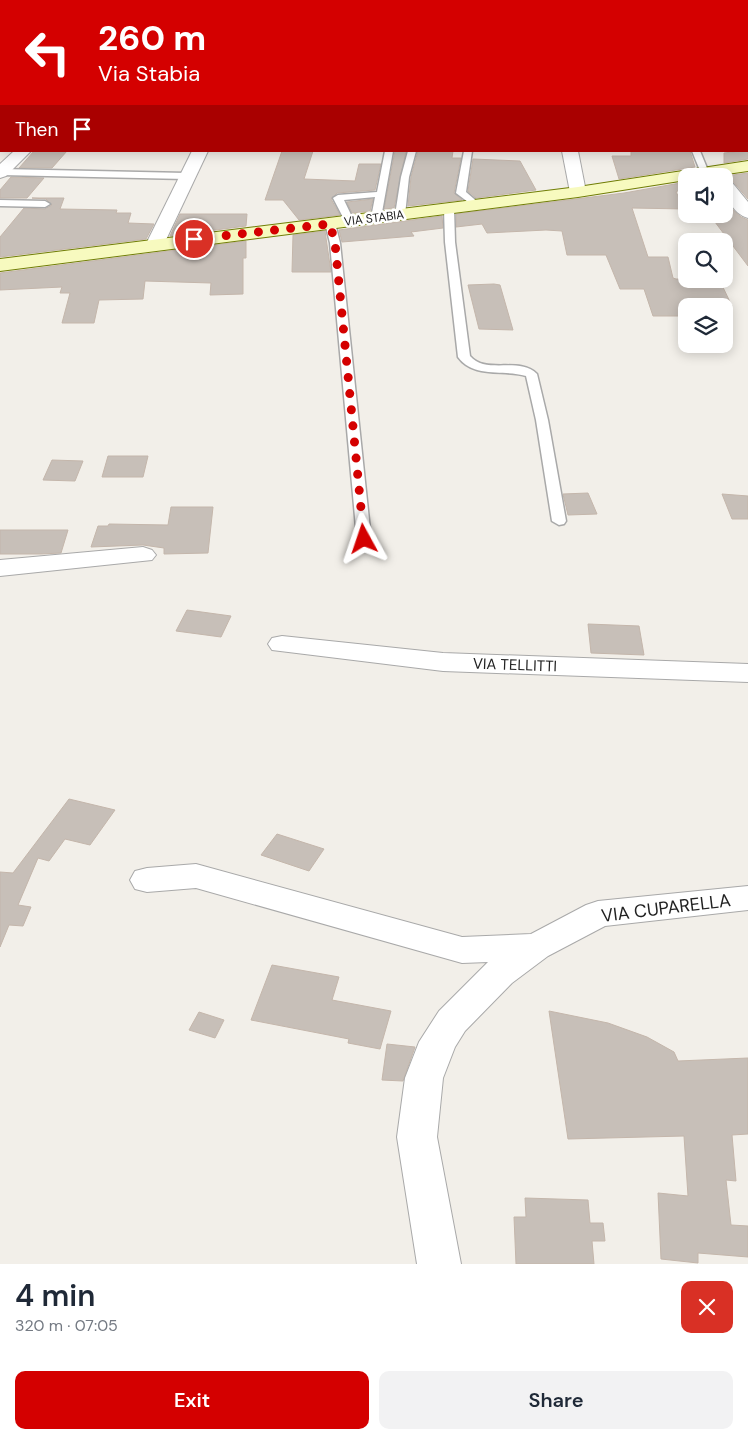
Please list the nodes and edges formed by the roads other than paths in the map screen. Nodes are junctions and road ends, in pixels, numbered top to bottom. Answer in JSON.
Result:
{"nodes":[{"id":1,"x":22,"y":152,"type":"edge"},
{"id":2,"x":199,"y":152,"type":"edge"},
{"id":3,"x":389,"y":152,"type":"edge"},
{"id":4,"x":412,"y":152,"type":"edge"},
{"id":5,"x":468,"y":152,"type":"edge"},
{"id":6,"x":570,"y":152,"type":"edge"},
{"id":7,"x":697,"y":152,"type":"edge"},
{"id":8,"x":748,"y":166,"type":"edge"},
{"id":9,"x":709,"y":168,"type":"edge"},
{"id":10,"x":733,"y":171,"type":"edge"},
{"id":11,"x":0,"y":172,"type":"edge"},
{"id":12,"x":186,"y":176,"type":"junction"},
{"id":13,"x":678,"y":180,"type":"edge"},
{"id":14,"x":578,"y":192,"type":"junction"},
{"id":15,"x":379,"y":194,"type":"junction"},
{"id":16,"x":733,"y":196,"type":"edge"},
{"id":17,"x":0,"y":203,"type":"edge"},
{"id":18,"x":46,"y":204,"type":"dead end"},
{"id":19,"x":476,"y":205,"type":"junction"},
{"id":20,"x":449,"y":208,"type":"junction"},
{"id":21,"x":748,"y":213,"type":"edge"},
{"id":22,"x":400,"y":215,"type":"junction"},
{"id":23,"x":376,"y":218,"type":"junction"},
{"id":24,"x":349,"y":221,"type":"junction"},
{"id":25,"x":330,"y":224,"type":"junction"},
{"id":26,"x":155,"y":244,"type":"junction"},
{"id":27,"x":0,"y":265,"type":"edge"},
{"id":28,"x":559,"y":521,"type":"dead end"},
{"id":29,"x":364,"y":539,"type":"dead end"},
{"id":30,"x":143,"y":555,"type":"dead end"},
{"id":31,"x":0,"y":568,"type":"edge"},
{"id":32,"x":282,"y":644,"type":"dead end"},
{"id":33,"x":748,"y":673,"type":"edge"},
{"id":34,"x":147,"y":880,"type":"dead end"},
{"id":35,"x":748,"y":898,"type":"edge"},
{"id":36,"x":536,"y":947,"type":"junction"},
{"id":37,"x":439,"y":1264,"type":"edge"}],
"edges":[{"from":1,"to":11,"type":"street"},
{"from":2,"to":12,"type":"street"},
{"from":3,"to":15,"type":"lane"},
{"from":4,"to":22,"type":"lane"},
{"from":5,"to":19,"type":"lane"},
{"from":6,"to":14,"type":"street"},
{"from":7,"to":9,"type":"lane"},
{"from":8,"to":10,"type":"main road","name":"VIA STABIA"},
{"from":11,"to":12,"type":"lane"},
{"from":12,"to":26,"type":"street"},
{"from":13,"to":14,"type":"main road","name":"VIA STABIA"},
{"from":14,"to":19,"type":"main road","name":"VIA STABIA"},
{"from":15,"to":23,"type":"lane"},
{"from":15,"to":24,"type":"lane"},
{"from":16,"to":21,"type":"street"},
{"from":17,"to":18,"type":"lane"},
{"from":19,"to":20,"type":"main road","name":"VIA STABIA"},
{"from":20,"to":22,"type":"main road","name":"VIA STABIA"},
{"from":20,"to":28,"type":"lane"},
{"from":22,"to":23,"type":"main road","name":"VIA STABIA"},
{"from":23,"to":24,"type":"main road","name":"VIA STABIA"},
{"from":24,"to":25,"type":"main road","name":"VIA STABIA"},
{"from":25,"to":26,"type":"main road","name":"VIA STABIA"},
{"from":25,"to":29,"type":"lane"},
{"from":26,"to":27,"type":"main road","name":"VIA STABIA"},
{"from":30,"to":31,"type":"street"},
{"from":32,"to":33,"type":"street","name":"VIA TELLITTI"},
{"from":34,"to":36,"type":"street"},
{"from":35,"to":36,"type":"street","name":"VIA CUPARELLA"},
{"from":36,"to":37,"type":"street","name":"VIA CUPARELLA"}]}
